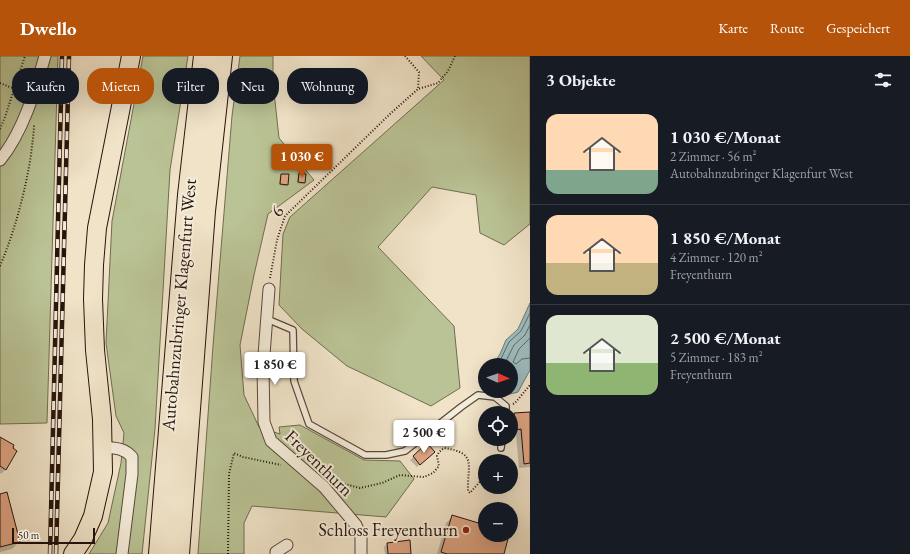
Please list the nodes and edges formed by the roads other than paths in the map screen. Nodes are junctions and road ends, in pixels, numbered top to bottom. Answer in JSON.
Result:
{"nodes":[{"id":1,"x":45,"y":56,"type":"edge"},
{"id":2,"x":131,"y":56,"type":"edge"},
{"id":3,"x":204,"y":56,"type":"edge"},
{"id":4,"x":222,"y":56,"type":"edge"},
{"id":5,"x":0,"y":160,"type":"edge"},
{"id":6,"x":269,"y":290,"type":"road end"},
{"id":7,"x":267,"y":319,"type":"junction"},
{"id":8,"x":506,"y":406,"type":"edge"},
{"id":9,"x":104,"y":447,"type":"junction"},
{"id":10,"x":287,"y":545,"type":"dead end"},
{"id":11,"x":73,"y":554,"type":"edge"},
{"id":12,"x":122,"y":554,"type":"edge"},
{"id":13,"x":159,"y":554,"type":"edge"},
{"id":14,"x":179,"y":554,"type":"edge"},
{"id":15,"x":276,"y":554,"type":"edge"},
{"id":16,"x":361,"y":554,"type":"edge"}],
"edges":[{"from":1,"to":5,"type":"street"},
{"from":2,"to":9,"type":"main road"},
{"from":3,"to":13,"type":"highway","name":"Autobahnzubringer Klagenfurt West"},
{"from":4,"to":14,"type":"highway","name":"Autobahnzubringer Klagenfurt West"},
{"from":6,"to":7,"type":"street","name":"Freyenthurn"},
{"from":7,"to":8,"type":"lane","name":"Freyenthurn"},
{"from":7,"to":16,"type":"street","name":"Freyenthurn"},
{"from":9,"to":11,"type":"main road"},
{"from":9,"to":12,"type":"street"},
{"from":10,"to":15,"type":"street"}]}
